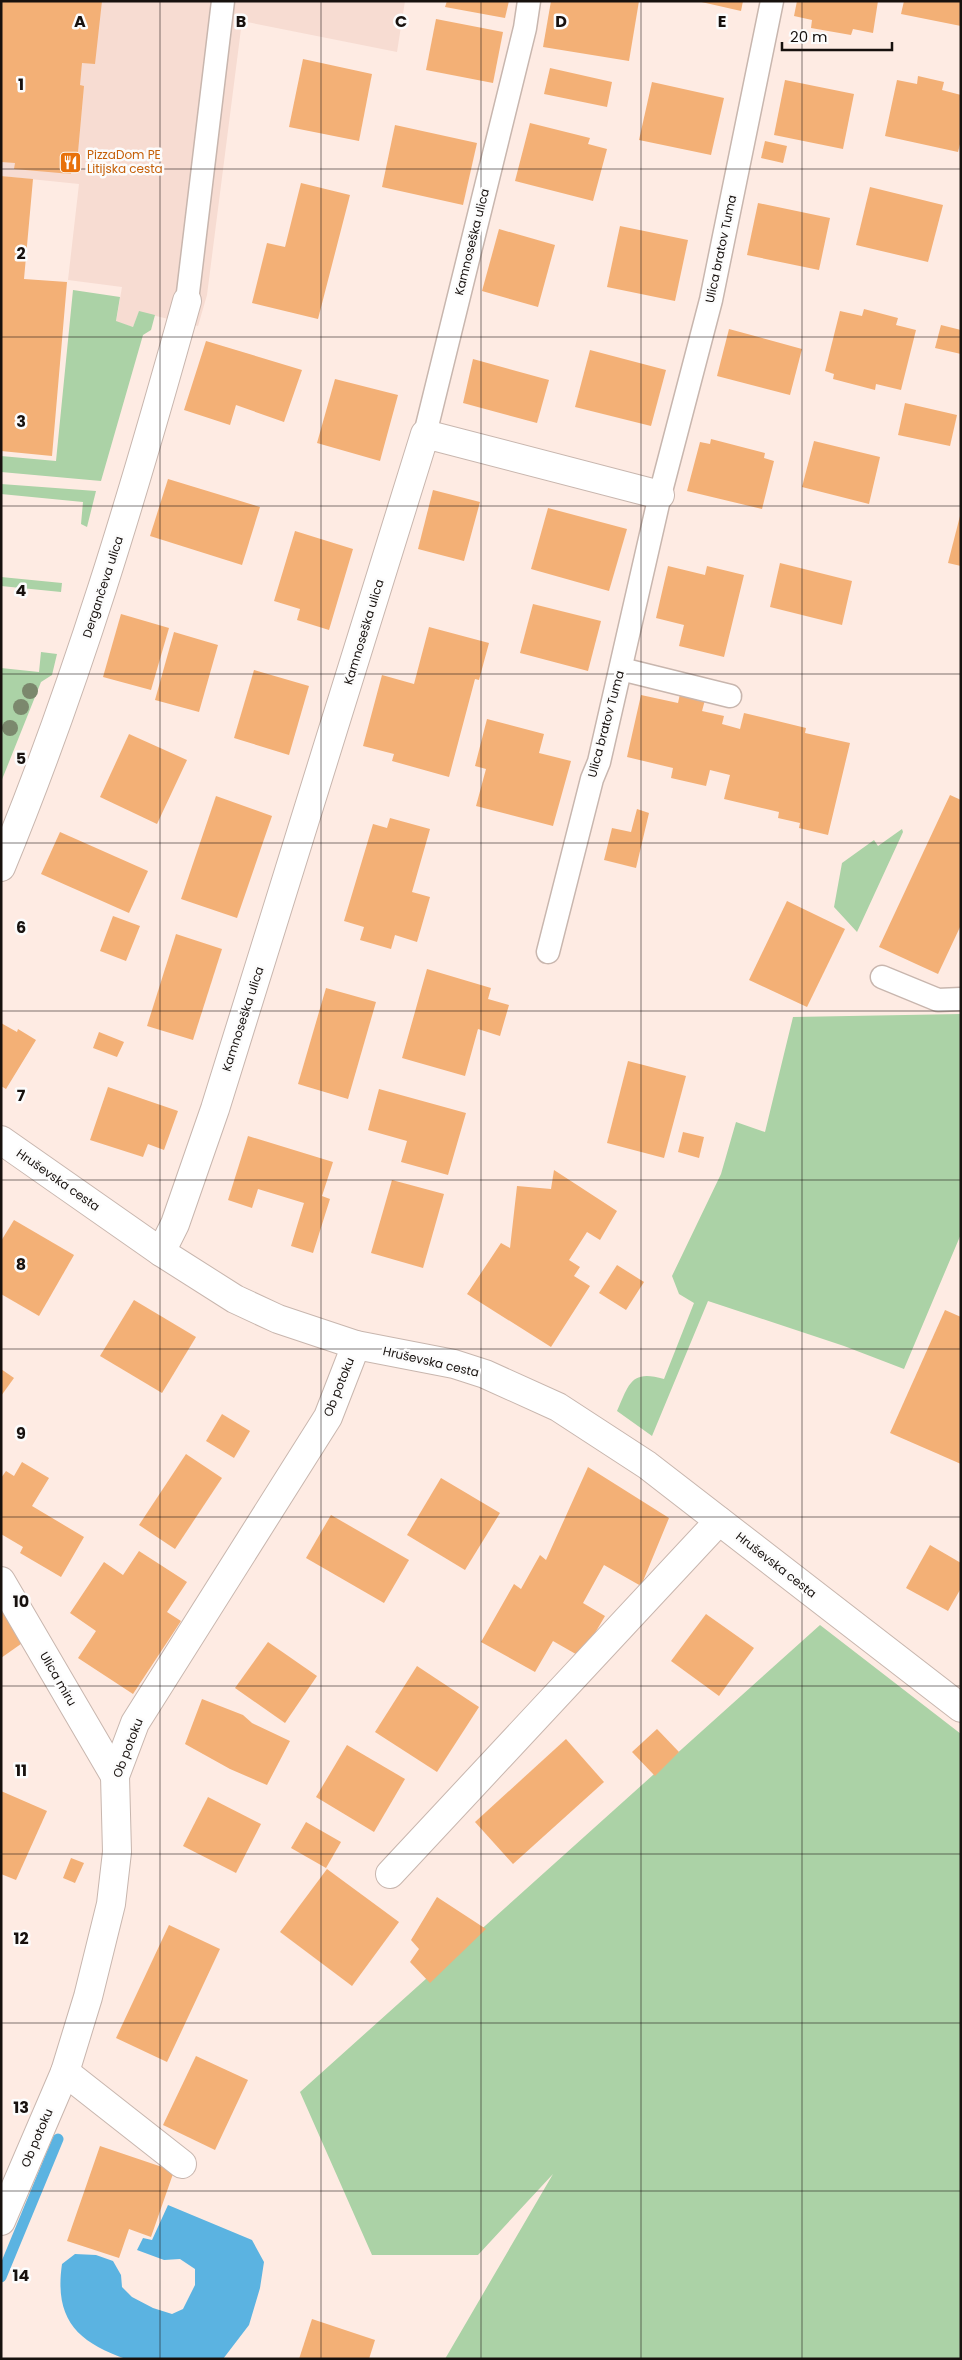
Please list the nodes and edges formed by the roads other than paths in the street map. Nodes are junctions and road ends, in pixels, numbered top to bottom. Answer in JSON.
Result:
{"nodes":[{"id":1,"x":223,"y":1,"type":"edge"},
{"id":2,"x":529,"y":1,"type":"edge"},
{"id":3,"x":772,"y":1,"type":"edge"},
{"id":4,"x":187,"y":301,"type":"joint"},
{"id":5,"x":425,"y":434,"type":"junction"},
{"id":6,"x":660,"y":495,"type":"junction"},
{"id":7,"x":621,"y":670,"type":"junction"},
{"id":8,"x":730,"y":696,"type":"dead end"},
{"id":9,"x":1,"y":867,"type":"edge"},
{"id":10,"x":548,"y":952,"type":"dead end"},
{"id":11,"x":882,"y":977,"type":"dead end"},
{"id":12,"x":961,"y":999,"type":"edge"},
{"id":13,"x":1,"y":1140,"type":"edge"},
{"id":14,"x":161,"y":1252,"type":"junction"},
{"id":15,"x":356,"y":1345,"type":"junction"},
{"id":16,"x":719,"y":1521,"type":"junction"},
{"id":17,"x":1,"y":1581,"type":"edge"},
{"id":18,"x":961,"y":1708,"type":"edge"},
{"id":19,"x":115,"y":1776,"type":"junction"},
{"id":20,"x":390,"y":1874,"type":"dead end"},
{"id":21,"x":65,"y":2072,"type":"junction"},
{"id":22,"x":182,"y":2164,"type":"dead end"},
{"id":23,"x":1,"y":2221,"type":"edge"}],
"edges":[{"from":1,"to":4,"type":"lane"},
{"from":2,"to":5,"type":"lane","name":"Kamnoseška ulica"},
{"from":3,"to":6,"type":"lane","name":"Ulica bratov Tuma"},
{"from":4,"to":9,"type":"street","name":"Dergančeva ulica"},
{"from":5,"to":6,"type":"street"},
{"from":5,"to":14,"type":"street","name":"Kamnoseška ulica"},
{"from":6,"to":7,"type":"lane","name":"Ulica bratov Tuma"},
{"from":7,"to":8,"type":"lane"},
{"from":7,"to":10,"type":"lane","name":"Ulica bratov Tuma"},
{"from":11,"to":12,"type":"lane"},
{"from":13,"to":14,"type":"street","name":"Hruševska cesta"},
{"from":14,"to":15,"type":"street","name":"Hruševska cesta"},
{"from":15,"to":16,"type":"street","name":"Hruševska cesta"},
{"from":15,"to":19,"type":"street","name":"Ob potoku"},
{"from":16,"to":18,"type":"street","name":"Hruševska cesta"},
{"from":16,"to":20,"type":"street"},
{"from":17,"to":19,"type":"street","name":"Ulica miru"},
{"from":19,"to":21,"type":"street","name":"Ob potoku"},
{"from":21,"to":22,"type":"street"},
{"from":21,"to":23,"type":"street","name":"Ob potoku"}]}
